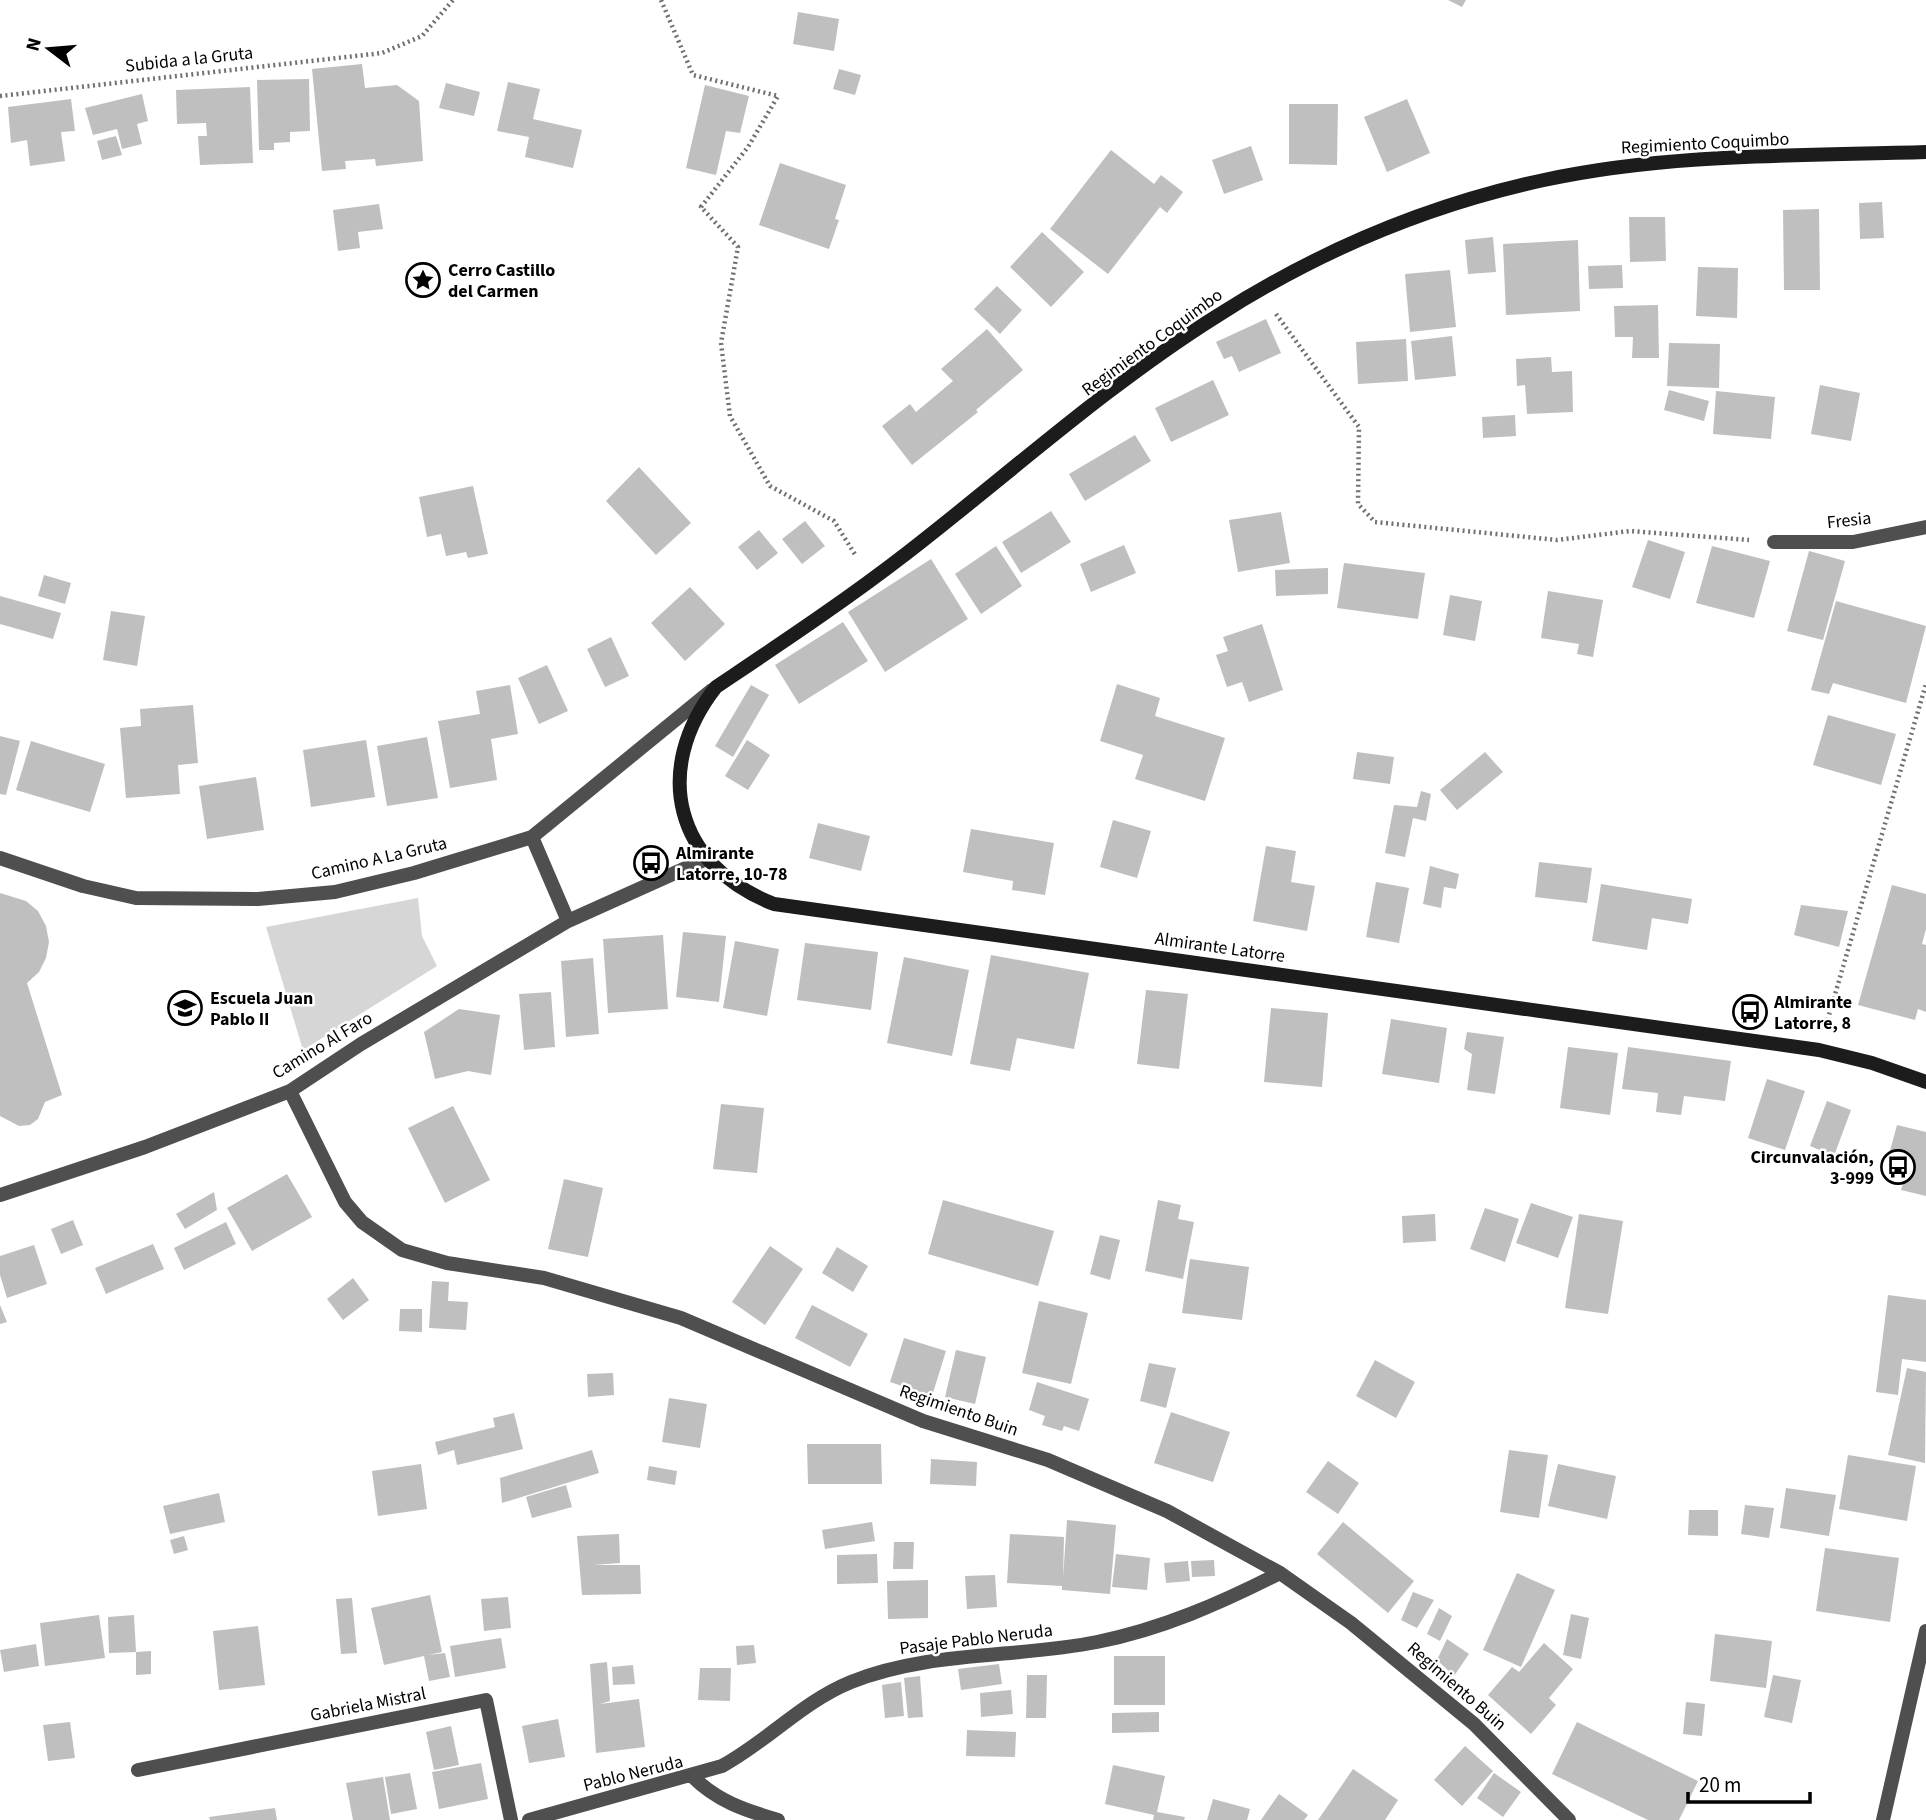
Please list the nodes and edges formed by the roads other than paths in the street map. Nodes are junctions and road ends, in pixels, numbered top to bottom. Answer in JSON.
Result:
{"nodes":[{"id":1,"x":1926,"y":152,"type":"edge"},
{"id":2,"x":1926,"y":527,"type":"edge"},
{"id":3,"x":1774,"y":542,"type":"road end"},
{"id":4,"x":716,"y":687,"type":"junction"},
{"id":5,"x":532,"y":837,"type":"junction"},
{"id":6,"x":0,"y":858,"type":"edge"},
{"id":7,"x":706,"y":859,"type":"junction"},
{"id":8,"x":568,"y":921,"type":"junction"},
{"id":9,"x":1926,"y":1082,"type":"edge"},
{"id":10,"x":290,"y":1091,"type":"junction"},
{"id":11,"x":0,"y":1195,"type":"edge"},
{"id":12,"x":1280,"y":1573,"type":"junction"},
{"id":13,"x":1926,"y":1631,"type":"edge"},
{"id":14,"x":138,"y":1770,"type":"dead end"},
{"id":15,"x":692,"y":1776,"type":"junction"},
{"id":16,"x":511,"y":1820,"type":"edge"},
{"id":17,"x":529,"y":1820,"type":"edge"},
{"id":18,"x":778,"y":1820,"type":"edge"},
{"id":19,"x":1569,"y":1820,"type":"edge"},
{"id":20,"x":1883,"y":1820,"type":"edge"}],
"edges":[{"from":1,"to":4,"type":"main road","name":"Regimiento Coquimbo"},
{"from":2,"to":3,"type":"street","name":"Fresia"},
{"from":4,"to":5,"type":"street","name":"Camino A La Gruta"},
{"from":4,"to":7,"type":"main road","name":"Almirante Latorre"},
{"from":5,"to":6,"type":"street","name":"Camino A La Gruta"},
{"from":5,"to":8,"type":"street"},
{"from":7,"to":8,"type":"street","name":"Camino Al Faro"},
{"from":7,"to":9,"type":"main road","name":"Almirante Latorre"},
{"from":8,"to":10,"type":"street","name":"Camino Al Faro"},
{"from":10,"to":11,"type":"street","name":"Camino Al Faro"},
{"from":10,"to":12,"type":"street","name":"Regimiento Buin"},
{"from":12,"to":15,"type":"street","name":"Pasaje Pablo Neruda"},
{"from":12,"to":19,"type":"street","name":"Regimiento Buin"},
{"from":13,"to":20,"type":"street"},
{"from":14,"to":16,"type":"street","name":"Gabriela Mistral"},
{"from":15,"to":17,"type":"street","name":"Pablo Neruda"},
{"from":15,"to":18,"type":"street","name":"Pablo Neruda"}]}
